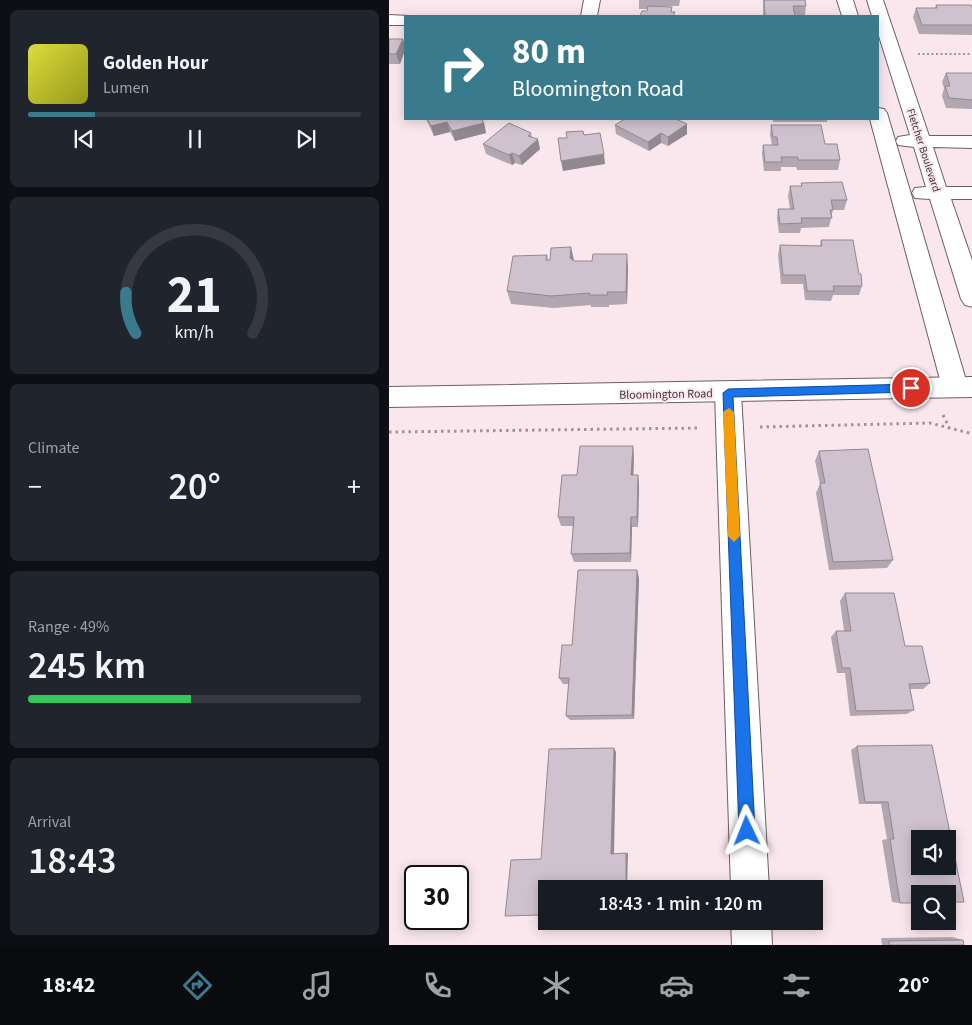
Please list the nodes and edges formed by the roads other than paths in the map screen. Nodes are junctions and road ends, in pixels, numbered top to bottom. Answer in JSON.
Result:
{"nodes":[{"id":1,"x":592,"y":0,"type":"edge"},
{"id":2,"x":845,"y":0,"type":"edge"},
{"id":3,"x":875,"y":0,"type":"edge"},
{"id":4,"x":589,"y":15,"type":"edge"},
{"id":5,"x":850,"y":15,"type":"edge"},
{"id":6,"x":389,"y":20,"type":"edge"},
{"id":7,"x":404,"y":20,"type":"edge"},
{"id":8,"x":879,"y":116,"type":"edge"},
{"id":9,"x":886,"y":141,"type":"junction"},
{"id":10,"x":921,"y":141,"type":"junction"},
{"id":11,"x":972,"y":142,"type":"edge"},
{"id":12,"x":900,"y":192,"type":"junction"},
{"id":13,"x":938,"y":193,"type":"junction"},
{"id":14,"x":972,"y":193,"type":"edge"},
{"id":15,"x":972,"y":299,"type":"edge"},
{"id":16,"x":964,"y":387,"type":"edge"},
{"id":17,"x":728,"y":393,"type":"junction"},
{"id":18,"x":389,"y":396,"type":"edge"},
{"id":19,"x":749,"y":880,"type":"edge"},
{"id":20,"x":751,"y":930,"type":"edge"},
{"id":21,"x":752,"y":945,"type":"edge"}],
"edges":[{"from":1,"to":4,"type":"street"},
{"from":2,"to":5,"type":"street"},
{"from":3,"to":10,"type":"street","name":"Fletcher Boulevard"},
{"from":6,"to":7,"type":"street"},
{"from":8,"to":9,"type":"street"},
{"from":9,"to":10,"type":"street"},
{"from":9,"to":12,"type":"street"},
{"from":10,"to":11,"type":"street"},
{"from":10,"to":13,"type":"street","name":"Fletcher Boulevard"},
{"from":12,"to":13,"type":"street"},
{"from":12,"to":16,"type":"street"},
{"from":13,"to":14,"type":"street"},
{"from":13,"to":15,"type":"street","name":"Fletcher Boulevard"},
{"from":16,"to":17,"type":"street","name":"Bloomington Road"},
{"from":17,"to":18,"type":"street","name":"Bloomington Road"},
{"from":17,"to":19,"type":"street"},
{"from":20,"to":21,"type":"street"}]}
